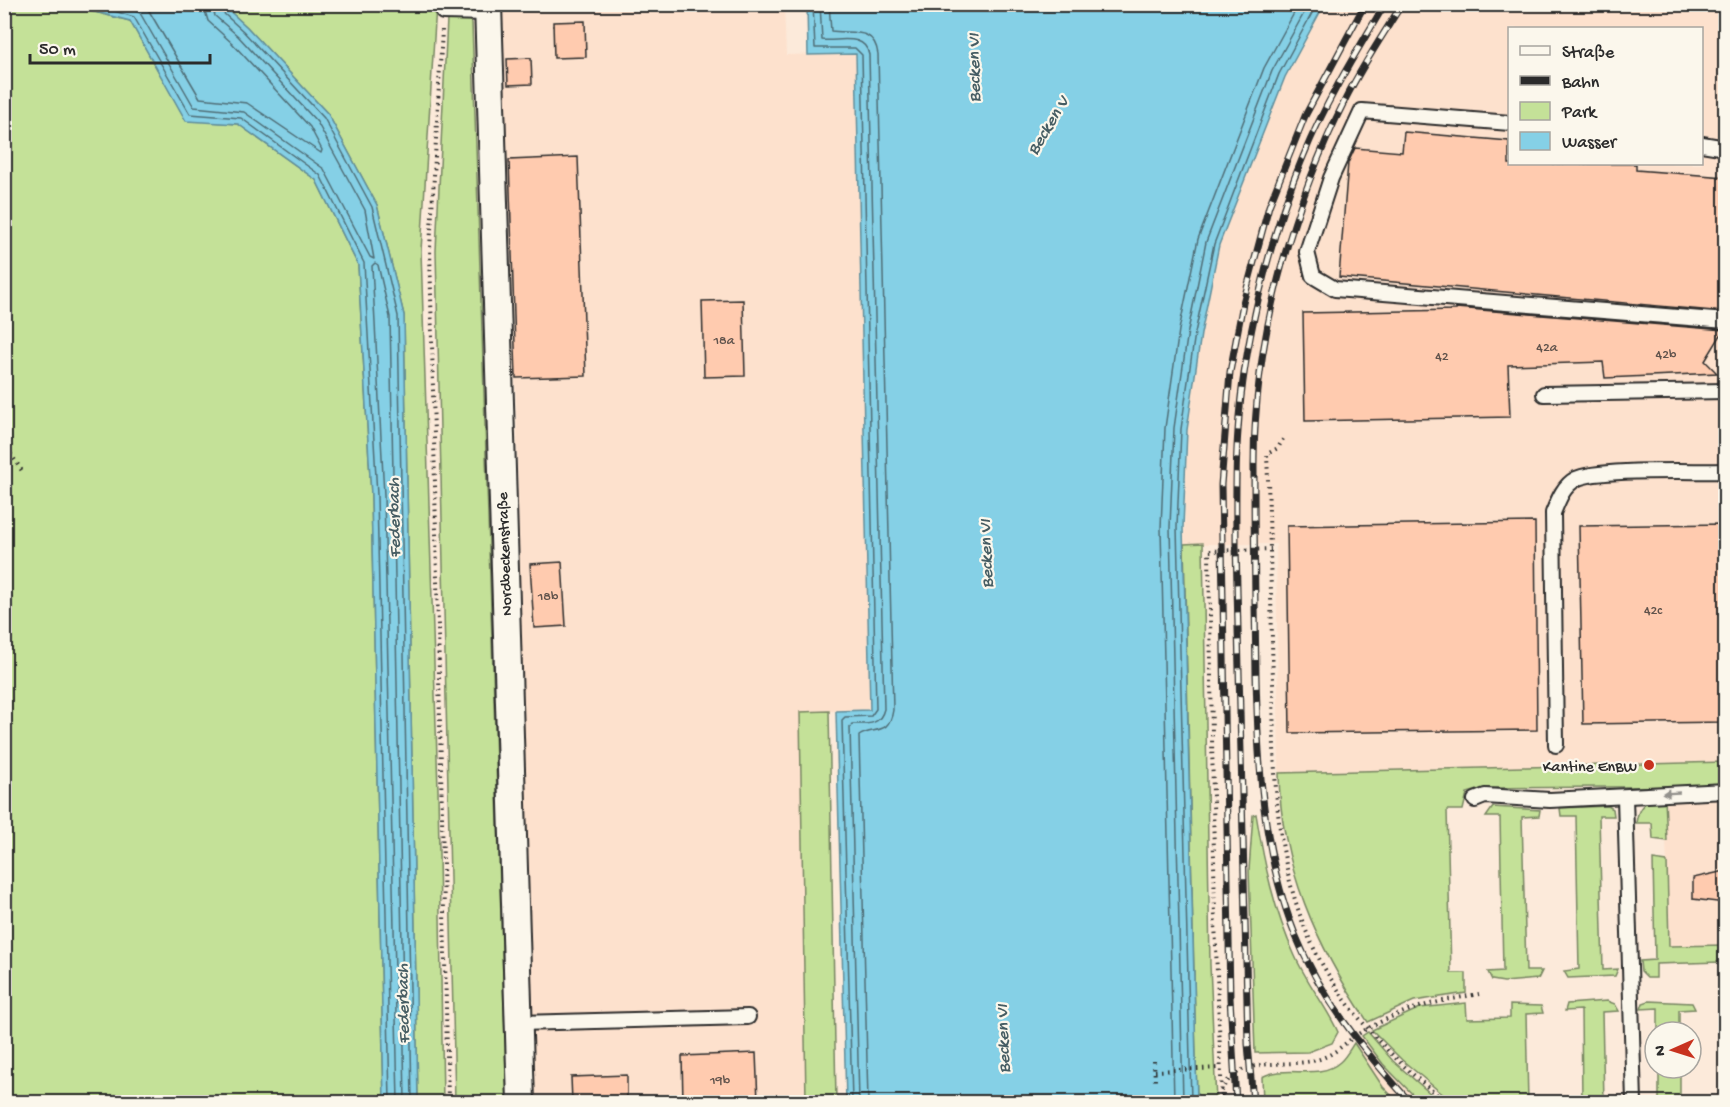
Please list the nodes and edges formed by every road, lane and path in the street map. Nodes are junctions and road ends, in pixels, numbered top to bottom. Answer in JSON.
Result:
{"nodes":[{"id":1,"x":488,"y":9,"type":"edge"},
{"id":2,"x":442,"y":12,"type":"joint"},
{"id":3,"x":1508,"y":123,"type":"edge"},
{"id":4,"x":1703,"y":144,"type":"edge"},
{"id":5,"x":1725,"y":148,"type":"edge"},
{"id":6,"x":1725,"y":321,"type":"edge"},
{"id":7,"x":1725,"y":391,"type":"edge"},
{"id":8,"x":1544,"y":394,"type":"dead end"},
{"id":9,"x":1283,"y":439,"type":"dead end"},
{"id":10,"x":4,"y":444,"type":"edge"},
{"id":11,"x":22,"y":471,"type":"dead end"},
{"id":12,"x":1725,"y":471,"type":"edge"},
{"id":13,"x":1271,"y":549,"type":"junction"},
{"id":14,"x":1556,"y":745,"type":"dead end"},
{"id":15,"x":1725,"y":791,"type":"edge"},
{"id":16,"x":1625,"y":797,"type":"junction"},
{"id":17,"x":1475,"y":800,"type":"dead end"},
{"id":18,"x":1479,"y":994,"type":"dead end"},
{"id":19,"x":748,"y":1017,"type":"dead end"},
{"id":20,"x":519,"y":1023,"type":"junction"},
{"id":21,"x":1368,"y":1028,"type":"junction"},
{"id":22,"x":1154,"y":1060,"type":"dead end"},
{"id":23,"x":1220,"y":1068,"type":"junction"},
{"id":24,"x":1155,"y":1071,"type":"junction"},
{"id":25,"x":1155,"y":1081,"type":"dead end"},
{"id":26,"x":1221,"y":1091,"type":"junction"},
{"id":27,"x":448,"y":1102,"type":"edge"},
{"id":28,"x":521,"y":1102,"type":"edge"},
{"id":29,"x":1222,"y":1102,"type":"edge"},
{"id":30,"x":1446,"y":1102,"type":"edge"},
{"id":31,"x":1634,"y":1102,"type":"edge"}],
"edges":[{"from":1,"to":2,"type":"lane"},
{"from":1,"to":20,"type":"street","name":"Nordbeckenstraße"},
{"from":2,"to":27,"type":"path"},
{"from":3,"to":6,"type":"lane"},
{"from":4,"to":5,"type":"lane"},
{"from":7,"to":8,"type":"lane"},
{"from":9,"to":13,"type":"path"},
{"from":10,"to":11,"type":"path"},
{"from":12,"to":14,"type":"lane"},
{"from":13,"to":21,"type":"path"},
{"from":13,"to":23,"type":"path"},
{"from":15,"to":16,"type":"lane","one_way":true},
{"from":16,"to":17,"type":"lane"},
{"from":16,"to":31,"type":"lane"},
{"from":18,"to":21,"type":"path"},
{"from":19,"to":20,"type":"lane"},
{"from":20,"to":28,"type":"street","name":"Nordbeckenstraße"},
{"from":21,"to":26,"type":"path"},
{"from":21,"to":30,"type":"path"},
{"from":22,"to":24,"type":"path"},
{"from":23,"to":24,"type":"path"},
{"from":23,"to":26,"type":"path"},
{"from":24,"to":25,"type":"path"},
{"from":26,"to":29,"type":"path"}]}
